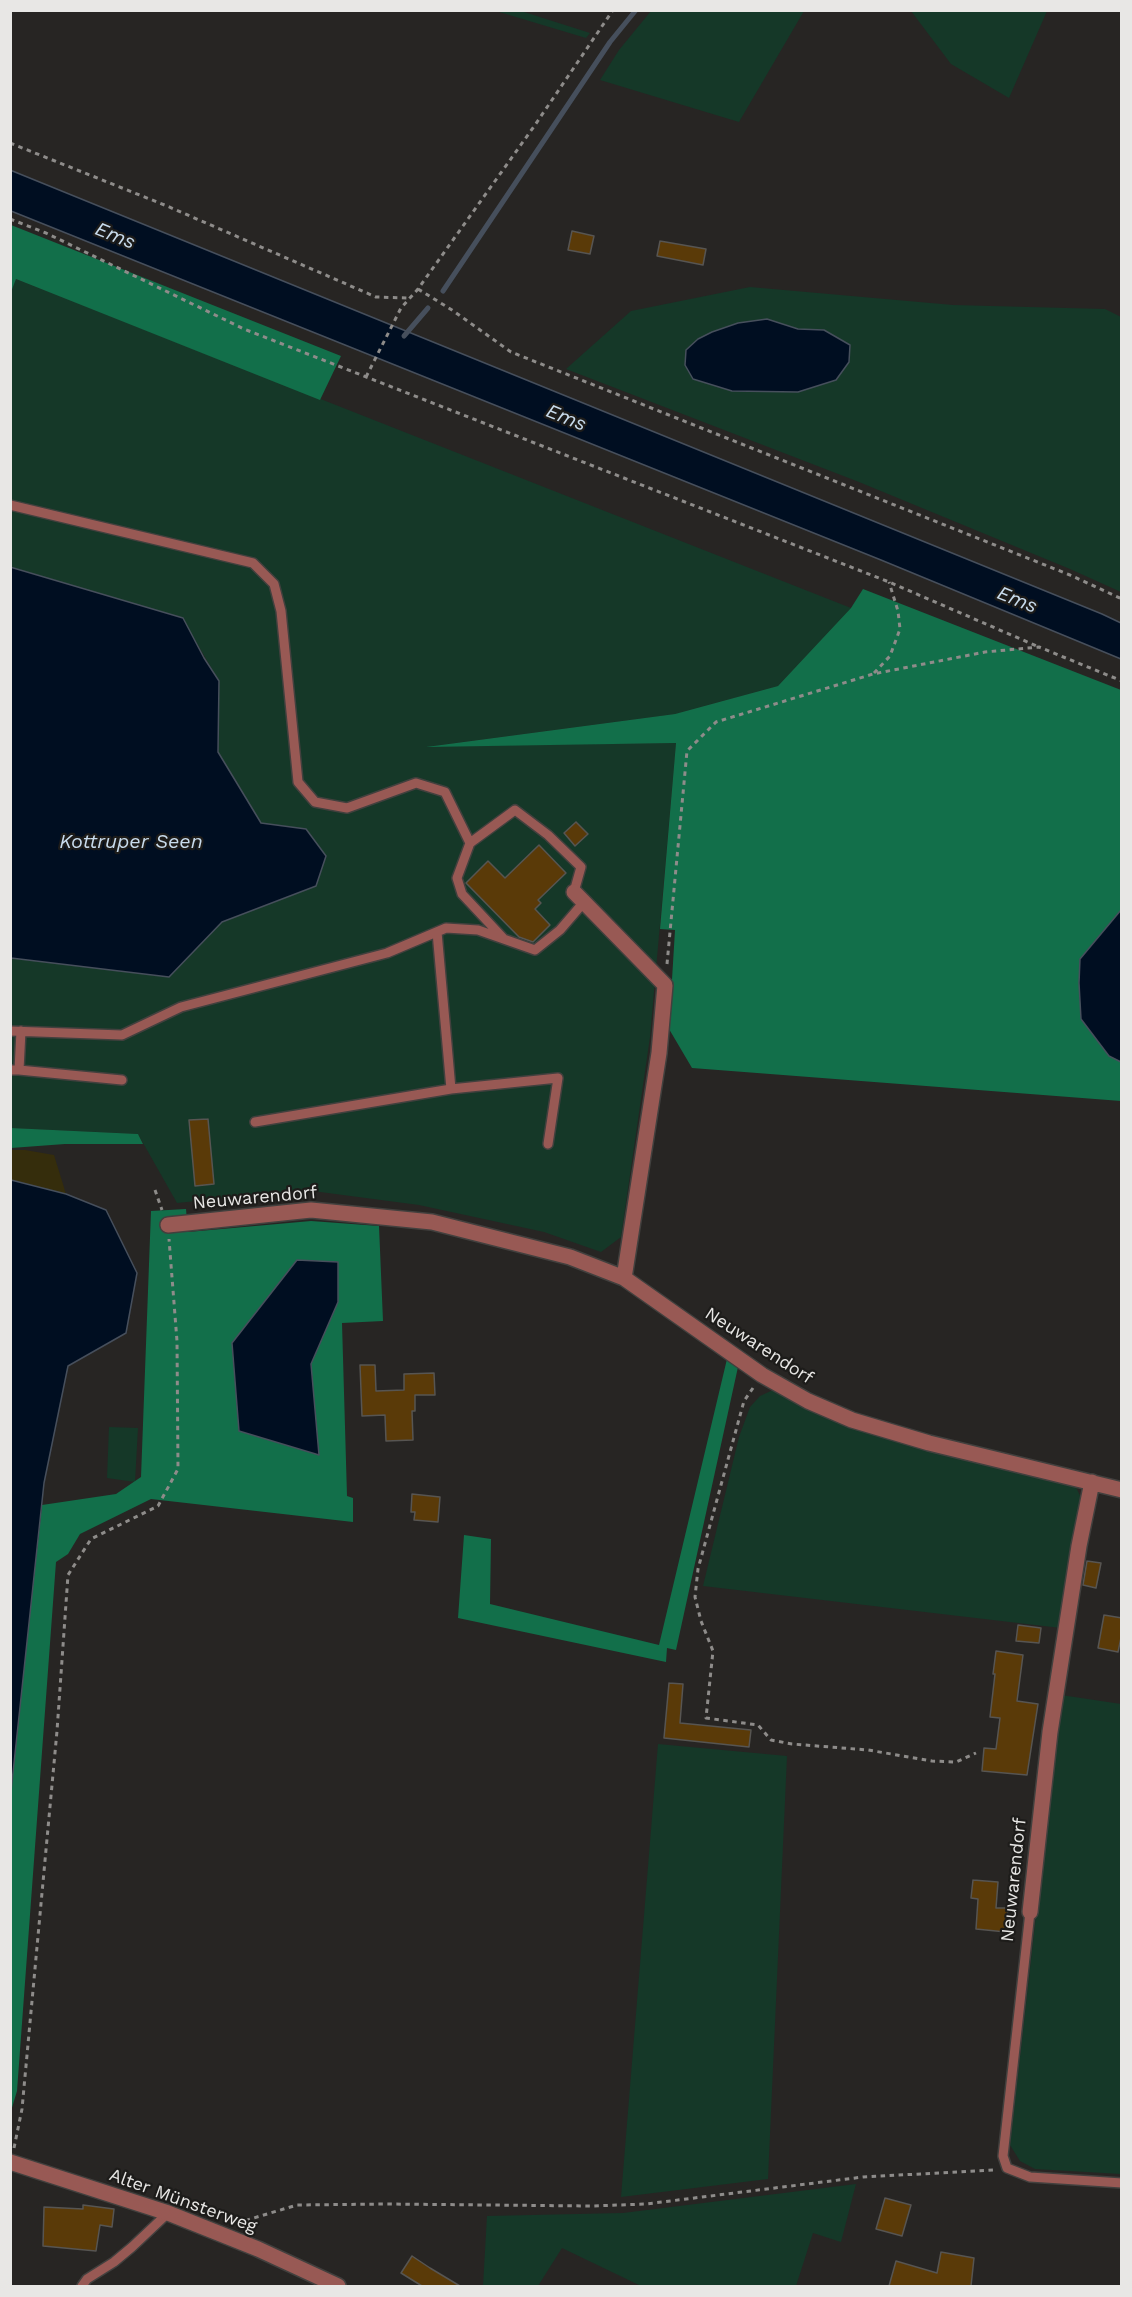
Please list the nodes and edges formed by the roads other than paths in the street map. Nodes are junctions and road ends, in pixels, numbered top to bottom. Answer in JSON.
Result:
{"nodes":[{"id":1,"x":10,"y":505,"type":"edge"},
{"id":2,"x":470,"y":843,"type":"junction"},
{"id":3,"x":579,"y":897,"type":"junction"},
{"id":4,"x":437,"y":932,"type":"junction"},
{"id":5,"x":504,"y":939,"type":"junction"},
{"id":6,"x":16,"y":1031,"type":"edge"},
{"id":7,"x":15,"y":1070,"type":"edge"},
{"id":8,"x":122,"y":1080,"type":"dead end"},
{"id":9,"x":451,"y":1089,"type":"junction"},
{"id":10,"x":255,"y":1122,"type":"dead end"},
{"id":11,"x":548,"y":1144,"type":"dead end"},
{"id":12,"x":168,"y":1225,"type":"road end"},
{"id":13,"x":624,"y":1278,"type":"junction"},
{"id":14,"x":1092,"y":1482,"type":"junction"},
{"id":15,"x":1122,"y":1490,"type":"edge"},
{"id":16,"x":1030,"y":1912,"type":"joint"},
{"id":17,"x":11,"y":2162,"type":"edge"},
{"id":18,"x":1122,"y":2183,"type":"edge"},
{"id":19,"x":168,"y":2213,"type":"junction"},
{"id":20,"x":82,"y":2286,"type":"edge"},
{"id":21,"x":338,"y":2286,"type":"edge"}],
"edges":[{"from":1,"to":2,"type":"lane"},
{"from":2,"to":3,"type":"lane"},
{"from":2,"to":5,"type":"lane"},
{"from":3,"to":5,"type":"lane"},
{"from":3,"to":13,"type":"street"},
{"from":4,"to":5,"type":"lane"},
{"from":4,"to":6,"type":"lane"},
{"from":4,"to":9,"type":"lane"},
{"from":6,"to":7,"type":"lane"},
{"from":7,"to":8,"type":"lane"},
{"from":9,"to":10,"type":"lane"},
{"from":9,"to":11,"type":"lane"},
{"from":12,"to":13,"type":"street","name":"Neuwarendorf"},
{"from":13,"to":14,"type":"street","name":"Neuwarendorf"},
{"from":14,"to":15,"type":"street","name":"Neuwarendorf"},
{"from":14,"to":16,"type":"street","name":"Neuwarendorf"},
{"from":16,"to":18,"type":"lane","name":"Neuwarendorf"},
{"from":17,"to":19,"type":"street","name":"Alter Münsterweg"},
{"from":19,"to":20,"type":"lane"},
{"from":19,"to":21,"type":"street","name":"Alter Münsterweg"}]}
